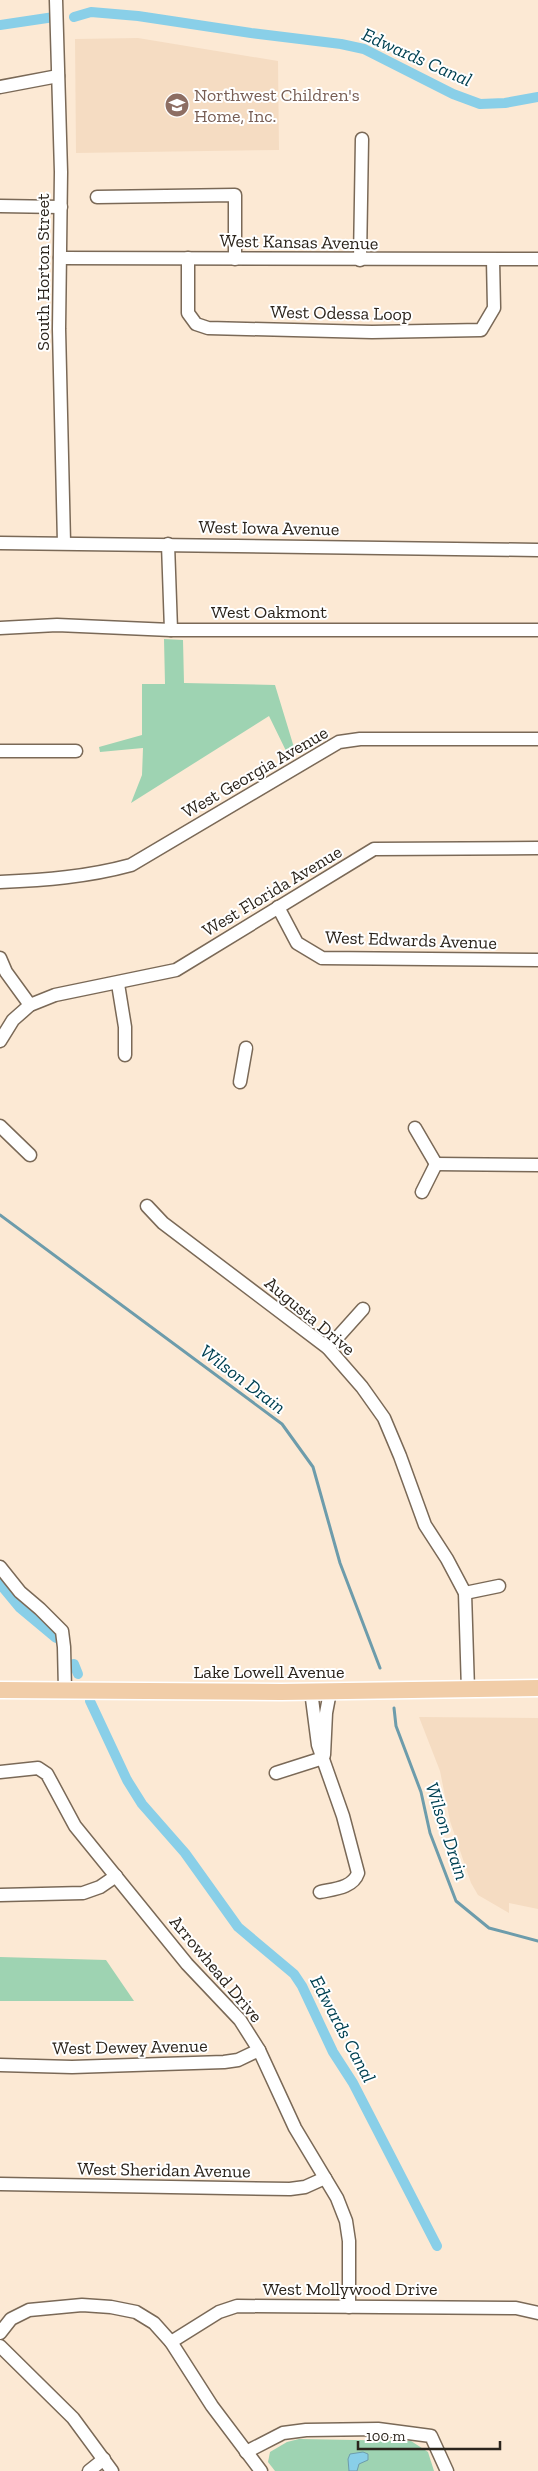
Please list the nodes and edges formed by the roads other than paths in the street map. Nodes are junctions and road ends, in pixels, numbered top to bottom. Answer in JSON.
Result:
{"nodes":[{"id":1,"x":56,"y":0,"type":"edge"},
{"id":2,"x":58,"y":76,"type":"junction"},
{"id":3,"x":0,"y":87,"type":"edge"},
{"id":4,"x":362,"y":139,"type":"dead end"},
{"id":5,"x":97,"y":197,"type":"dead end"},
{"id":6,"x":0,"y":206,"type":"edge"},
{"id":7,"x":61,"y":207,"type":"junction"},
{"id":8,"x":60,"y":258,"type":"junction"},
{"id":9,"x":188,"y":258,"type":"junction"},
{"id":10,"x":235,"y":259,"type":"junction"},
{"id":11,"x":538,"y":259,"type":"edge"},
{"id":12,"x":360,"y":260,"type":"junction"},
{"id":13,"x":493,"y":260,"type":"junction"},
{"id":14,"x":0,"y":543,"type":"edge"},
{"id":15,"x":64,"y":544,"type":"junction"},
{"id":16,"x":168,"y":544,"type":"junction"},
{"id":17,"x":538,"y":550,"type":"edge"},
{"id":18,"x":0,"y":628,"type":"edge"},
{"id":19,"x":171,"y":630,"type":"junction"},
{"id":20,"x":538,"y":630,"type":"edge"},
{"id":21,"x":538,"y":739,"type":"edge"},
{"id":22,"x":0,"y":751,"type":"edge"},
{"id":23,"x":76,"y":751,"type":"dead end"},
{"id":24,"x":538,"y":848,"type":"edge"},
{"id":25,"x":0,"y":882,"type":"edge"},
{"id":26,"x":278,"y":907,"type":"junction"},
{"id":27,"x":0,"y":958,"type":"edge"},
{"id":28,"x":538,"y":960,"type":"edge"},
{"id":29,"x":118,"y":984,"type":"junction"},
{"id":30,"x":30,"y":1005,"type":"junction"},
{"id":31,"x":0,"y":1041,"type":"edge"},
{"id":32,"x":246,"y":1048,"type":"dead end"},
{"id":33,"x":125,"y":1055,"type":"dead end"},
{"id":34,"x":240,"y":1082,"type":"dead end"},
{"id":35,"x":0,"y":1126,"type":"edge"},
{"id":36,"x":414,"y":1128,"type":"dead end"},
{"id":37,"x":30,"y":1155,"type":"dead end"},
{"id":38,"x":436,"y":1164,"type":"junction"},
{"id":39,"x":538,"y":1165,"type":"edge"},
{"id":40,"x":422,"y":1192,"type":"dead end"},
{"id":41,"x":147,"y":1206,"type":"dead end"},
{"id":42,"x":363,"y":1309,"type":"dead end"},
{"id":43,"x":328,"y":1348,"type":"junction"},
{"id":44,"x":0,"y":1567,"type":"edge"},
{"id":45,"x":500,"y":1586,"type":"dead end"},
{"id":46,"x":465,"y":1592,"type":"junction"},
{"id":47,"x":538,"y":1688,"type":"edge"},
{"id":48,"x":0,"y":1690,"type":"edge"},
{"id":49,"x":65,"y":1690,"type":"junction"},
{"id":50,"x":468,"y":1690,"type":"junction"},
{"id":51,"x":311,"y":1691,"type":"junction"},
{"id":52,"x":330,"y":1692,"type":"junction"},
{"id":53,"x":323,"y":1758,"type":"junction"},
{"id":54,"x":0,"y":1772,"type":"edge"},
{"id":55,"x":276,"y":1773,"type":"dead end"},
{"id":56,"x":116,"y":1876,"type":"junction"},
{"id":57,"x":320,"y":1892,"type":"dead end"},
{"id":58,"x":0,"y":1895,"type":"edge"},
{"id":59,"x":259,"y":2050,"type":"junction"},
{"id":60,"x":0,"y":2065,"type":"edge"},
{"id":61,"x":325,"y":2178,"type":"junction"},
{"id":62,"x":0,"y":2184,"type":"edge"},
{"id":63,"x":350,"y":2306,"type":"junction"},
{"id":64,"x":538,"y":2313,"type":"edge"},
{"id":65,"x":0,"y":2333,"type":"edge"},
{"id":66,"x":171,"y":2342,"type":"junction"},
{"id":67,"x":0,"y":2346,"type":"edge"},
{"id":68,"x":246,"y":2452,"type":"junction"},
{"id":69,"x":104,"y":2459,"type":"junction"},
{"id":70,"x":89,"y":2471,"type":"edge"},
{"id":71,"x":112,"y":2471,"type":"edge"},
{"id":72,"x":261,"y":2471,"type":"edge"},
{"id":73,"x":447,"y":2471,"type":"edge"}],
"edges":[{"from":1,"to":2,"type":"street","name":"South Horton Street"},
{"from":2,"to":3,"type":"street"},
{"from":2,"to":7,"type":"street","name":"South Horton Street"},
{"from":4,"to":12,"type":"street"},
{"from":5,"to":10,"type":"street"},
{"from":6,"to":7,"type":"street"},
{"from":7,"to":8,"type":"street","name":"South Horton Street"},
{"from":8,"to":9,"type":"street","name":"West Kansas Avenue"},
{"from":8,"to":15,"type":"street","name":"South Horton Street"},
{"from":9,"to":10,"type":"street","name":"West Kansas Avenue"},
{"from":9,"to":13,"type":"street","name":"West Odessa Loop"},
{"from":10,"to":12,"type":"street","name":"West Kansas Avenue"},
{"from":11,"to":13,"type":"street","name":"West Kansas Avenue"},
{"from":12,"to":13,"type":"street","name":"West Kansas Avenue"},
{"from":14,"to":15,"type":"street","name":"West Iowa Avenue"},
{"from":15,"to":16,"type":"street","name":"West Iowa Avenue"},
{"from":16,"to":17,"type":"street","name":"West Iowa Avenue"},
{"from":16,"to":19,"type":"street"},
{"from":18,"to":19,"type":"street","name":"West Oakmont"},
{"from":19,"to":20,"type":"street","name":"West Oakmont"},
{"from":21,"to":25,"type":"street","name":"West Georgia Avenue"},
{"from":22,"to":23,"type":"street"},
{"from":24,"to":26,"type":"street","name":"West Florida Avenue"},
{"from":26,"to":28,"type":"street","name":"West Edwards Avenue"},
{"from":26,"to":29,"type":"street","name":"West Florida Avenue"},
{"from":27,"to":30,"type":"street"},
{"from":29,"to":30,"type":"street","name":"West Florida Avenue"},
{"from":29,"to":33,"type":"street"},
{"from":30,"to":31,"type":"street"},
{"from":32,"to":34,"type":"street"},
{"from":35,"to":37,"type":"street"},
{"from":36,"to":38,"type":"street"},
{"from":38,"to":39,"type":"street"},
{"from":38,"to":40,"type":"street"},
{"from":41,"to":43,"type":"street","name":"Augusta Drive"},
{"from":42,"to":43,"type":"street"},
{"from":43,"to":46,"type":"street","name":"Augusta Drive"},
{"from":44,"to":49,"type":"street"},
{"from":45,"to":46,"type":"street"},
{"from":46,"to":50,"type":"street","name":"Augusta Drive"},
{"from":47,"to":50,"type":"main road","name":"Lake Lowell Avenue"},
{"from":48,"to":49,"type":"main road","name":"Lake Lowell Avenue"},
{"from":49,"to":51,"type":"main road","name":"Lake Lowell Avenue"},
{"from":50,"to":52,"type":"main road","name":"Lake Lowell Avenue"},
{"from":51,"to":52,"type":"main road","name":"Lake Lowell Avenue"},
{"from":51,"to":53,"type":"street"},
{"from":52,"to":53,"type":"street"},
{"from":53,"to":55,"type":"street"},
{"from":53,"to":57,"type":"street"},
{"from":54,"to":56,"type":"street","name":"Arrowhead Drive"},
{"from":56,"to":58,"type":"street"},
{"from":56,"to":59,"type":"street","name":"Arrowhead Drive"},
{"from":59,"to":60,"type":"street","name":"West Dewey Avenue"},
{"from":59,"to":61,"type":"street","name":"Arrowhead Drive"},
{"from":61,"to":62,"type":"street","name":"West Sheridan Avenue"},
{"from":61,"to":63,"type":"street","name":"Arrowhead Drive"},
{"from":63,"to":64,"type":"street","name":"West Mollywood Drive"},
{"from":63,"to":66,"type":"street","name":"West Mollywood Drive"},
{"from":65,"to":66,"type":"street"},
{"from":66,"to":68,"type":"street"},
{"from":67,"to":69,"type":"street"},
{"from":68,"to":72,"type":"street"},
{"from":68,"to":73,"type":"street"},
{"from":69,"to":70,"type":"street"},
{"from":69,"to":71,"type":"street"}]}
